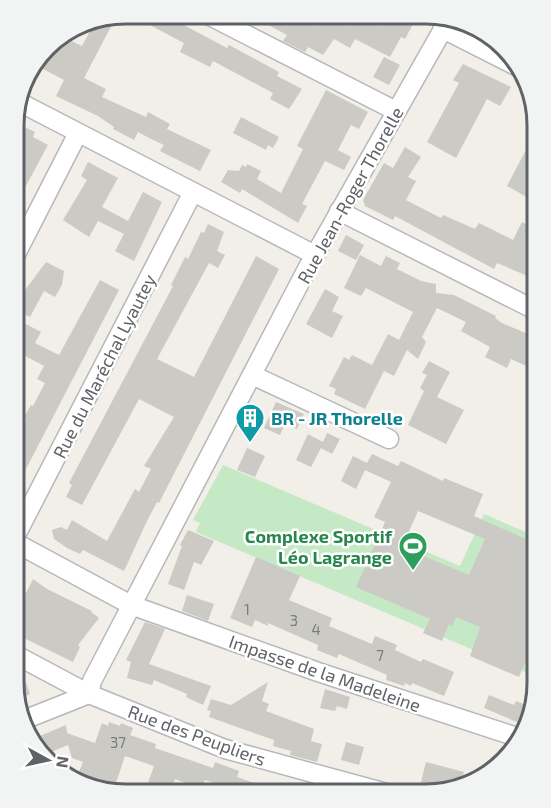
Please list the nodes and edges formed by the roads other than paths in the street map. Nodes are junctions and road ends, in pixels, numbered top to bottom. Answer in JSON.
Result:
{"nodes":[{"id":1,"x":226,"y":24,"type":"edge"},
{"id":2,"x":445,"y":26,"type":"edge"},
{"id":3,"x":456,"y":28,"type":"edge"},
{"id":4,"x":501,"y":56,"type":"edge"},
{"id":5,"x":26,"y":106,"type":"edge"},
{"id":6,"x":396,"y":111,"type":"junction"},
{"id":7,"x":78,"y":133,"type":"junction"},
{"id":8,"x":193,"y":192,"type":"junction"},
{"id":9,"x":339,"y":211,"type":"junction"},
{"id":10,"x":24,"y":238,"type":"edge"},
{"id":11,"x":315,"y":255,"type":"junction"},
{"id":12,"x":527,"y":307,"type":"edge"},
{"id":13,"x":261,"y":379,"type":"junction"},
{"id":14,"x":389,"y":439,"type":"dead end"},
{"id":15,"x":24,"y":522,"type":"edge"},
{"id":16,"x":24,"y":546,"type":"edge"},
{"id":17,"x":131,"y":605,"type":"junction"},
{"id":18,"x":24,"y":659,"type":"edge"},
{"id":19,"x":89,"y":694,"type":"junction"},
{"id":20,"x":30,"y":718,"type":"edge"},
{"id":21,"x":512,"y":735,"type":"edge"},
{"id":22,"x":353,"y":784,"type":"edge"}],
"edges":[{"from":1,"to":6,"type":"street"},
{"from":2,"to":6,"type":"street","name":"Rue Jean-Roger Thorelle"},
{"from":3,"to":4,"type":"street"},
{"from":5,"to":7,"type":"street"},
{"from":6,"to":9,"type":"street","name":"Rue Jean-Roger Thorelle"},
{"from":7,"to":8,"type":"street"},
{"from":7,"to":10,"type":"street"},
{"from":8,"to":11,"type":"street"},
{"from":8,"to":15,"type":"street","name":"Rue du Maréchal Lyautey"},
{"from":9,"to":11,"type":"street","name":"Rue Jean-Roger Thorelle"},
{"from":9,"to":12,"type":"street"},
{"from":11,"to":13,"type":"street","name":"Rue Jean-Roger Thorelle"},
{"from":13,"to":14,"type":"street"},
{"from":13,"to":17,"type":"street","name":"Rue Jean-Roger Thorelle"},
{"from":16,"to":17,"type":"street","name":"Impasse de la Madeleine"},
{"from":17,"to":19,"type":"street","name":"Rue Jean-Roger Thorelle"},
{"from":17,"to":21,"type":"street","name":"Impasse de la Madeleine"},
{"from":18,"to":19,"type":"street","name":"Rue des Peupliers"},
{"from":19,"to":20,"type":"street"},
{"from":19,"to":22,"type":"street","name":"Rue des Peupliers"}]}
